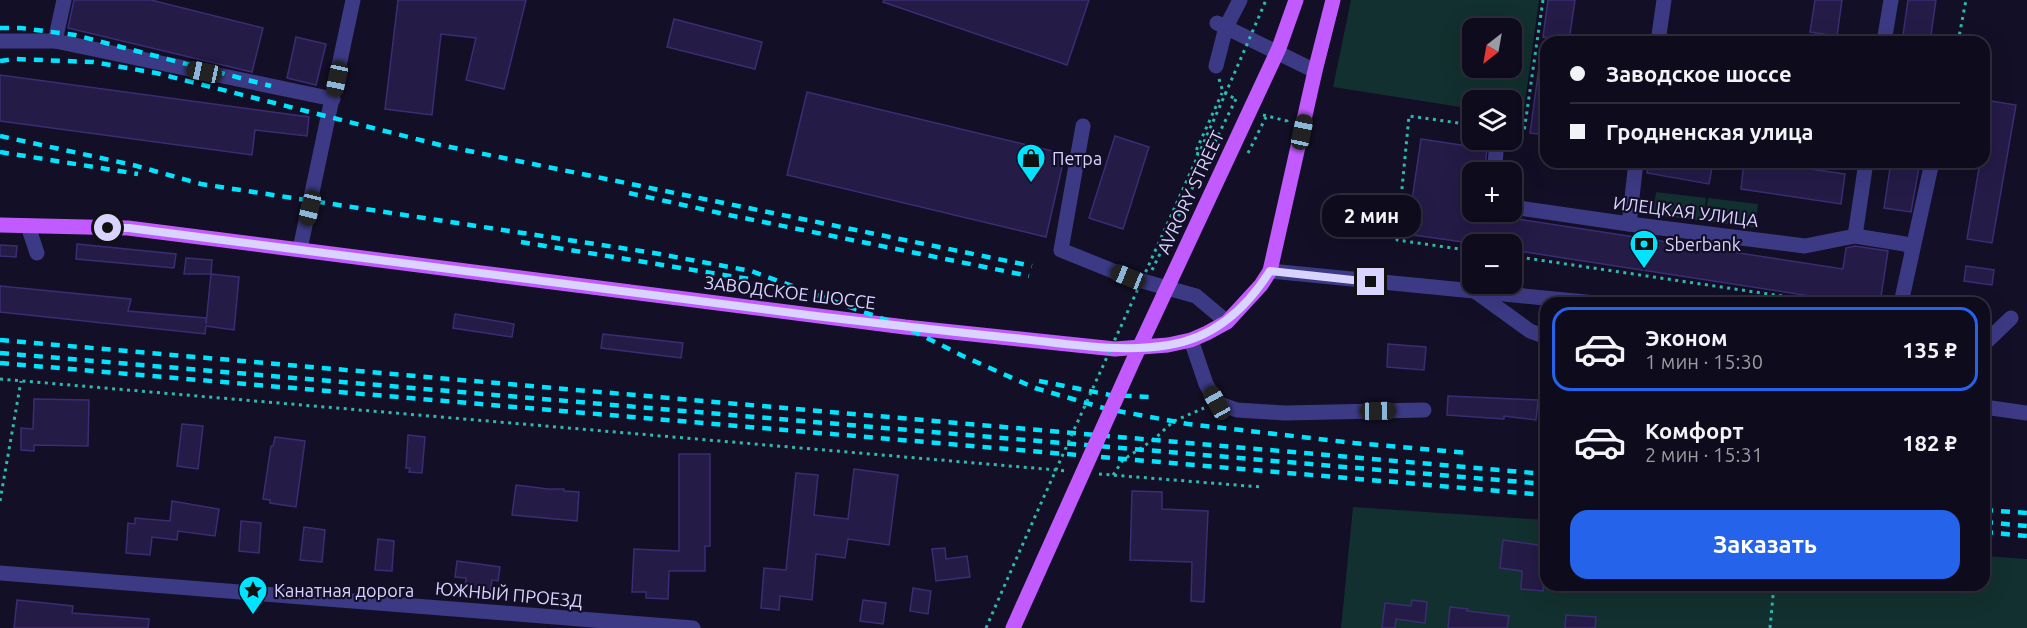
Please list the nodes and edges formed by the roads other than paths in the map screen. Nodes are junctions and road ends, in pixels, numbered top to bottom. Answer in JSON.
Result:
{"nodes":[{"id":1,"x":64,"y":0,"type":"edge"},
{"id":2,"x":353,"y":0,"type":"edge"},
{"id":3,"x":1240,"y":0,"type":"edge"},
{"id":4,"x":1296,"y":0,"type":"edge"},
{"id":5,"x":1333,"y":0,"type":"edge"},
{"id":6,"x":1664,"y":0,"type":"edge"},
{"id":7,"x":1891,"y":0,"type":"edge"},
{"id":8,"x":1221,"y":25,"type":"junction"},
{"id":9,"x":1659,"y":36,"type":"edge"},
{"id":10,"x":1885,"y":36,"type":"edge"},
{"id":11,"x":0,"y":41,"type":"edge"},
{"id":12,"x":55,"y":41,"type":"junction"},
{"id":13,"x":1216,"y":66,"type":"dead end"},
{"id":14,"x":1315,"y":71,"type":"junction"},
{"id":15,"x":333,"y":99,"type":"junction"},
{"id":16,"x":1083,"y":126,"type":"dead end"},
{"id":17,"x":1496,"y":153,"type":"dead end"},
{"id":18,"x":1495,"y":162,"type":"edge"},
{"id":19,"x":1635,"y":168,"type":"edge"},
{"id":20,"x":1865,"y":168,"type":"edge"},
{"id":21,"x":1931,"y":168,"type":"edge"},
{"id":22,"x":1522,"y":208,"type":"edge"},
{"id":23,"x":1629,"y":224,"type":"junction"},
{"id":24,"x":0,"y":225,"type":"edge"},
{"id":25,"x":28,"y":226,"type":"junction"},
{"id":26,"x":1855,"y":236,"type":"junction"},
{"id":27,"x":1912,"y":248,"type":"junction"},
{"id":28,"x":300,"y":249,"type":"junction"},
{"id":29,"x":37,"y":253,"type":"dead end"},
{"id":30,"x":1270,"y":271,"type":"junction"},
{"id":31,"x":1462,"y":291,"type":"edge"},
{"id":32,"x":1478,"y":294,"type":"edge"},
{"id":33,"x":1497,"y":294,"type":"edge"},
{"id":34,"x":1902,"y":297,"type":"edge"},
{"id":35,"x":1540,"y":298,"type":"edge"},
{"id":36,"x":2011,"y":318,"type":"dead end"},
{"id":37,"x":1227,"y":322,"type":"junction"},
{"id":38,"x":1540,"y":335,"type":"edge"},
{"id":39,"x":1990,"y":338,"type":"edge"},
{"id":40,"x":1191,"y":340,"type":"junction"},
{"id":41,"x":1990,"y":408,"type":"edge"},
{"id":42,"x":1424,"y":410,"type":"dead end"},
{"id":43,"x":2027,"y":413,"type":"edge"},
{"id":44,"x":0,"y":573,"type":"edge"},
{"id":45,"x":693,"y":628,"type":"edge"},
{"id":46,"x":1013,"y":628,"type":"edge"}],
"edges":[{"from":1,"to":12,"type":"street"},
{"from":2,"to":15,"type":"street"},
{"from":3,"to":8,"type":"street"},
{"from":4,"to":46,"type":"main road","name":"AVRORY STREET","bridge":true},
{"from":5,"to":14,"type":"main road","name":"ЗАВОДСКОЕ ШОССЕ"},
{"from":6,"to":9,"type":"street"},
{"from":7,"to":10,"type":"street"},
{"from":8,"to":13,"type":"street"},
{"from":8,"to":14,"type":"street"},
{"from":11,"to":12,"type":"street"},
{"from":12,"to":15,"type":"street"},
{"from":14,"to":30,"type":"main road","name":"ЗАВОДСКОЕ ШОССЕ"},
{"from":15,"to":28,"type":"street"},
{"from":16,"to":37,"type":"street"},
{"from":17,"to":18,"type":"street"},
{"from":19,"to":23,"type":"street"},
{"from":20,"to":26,"type":"street"},
{"from":21,"to":27,"type":"street"},
{"from":22,"to":23,"type":"street","name":"ИЛЕЦКАЯ УЛИЦА"},
{"from":23,"to":26,"type":"street","name":"ИЛЕЦКАЯ УЛИЦА"},
{"from":24,"to":25,"type":"main road","name":"ЗАВОДСКОЕ ШОССЕ"},
{"from":25,"to":28,"type":"main road","name":"ЗАВОДСКОЕ ШОССЕ"},
{"from":25,"to":29,"type":"street"},
{"from":26,"to":27,"type":"street"},
{"from":27,"to":34,"type":"street"},
{"from":28,"to":40,"type":"main road","name":"ЗАВОДСКОЕ ШОССЕ"},
{"from":30,"to":31,"type":"street"},
{"from":30,"to":37,"type":"main road","name":"ЗАВОДСКОЕ ШОССЕ"},
{"from":32,"to":38,"type":"street"},
{"from":33,"to":35,"type":"street"},
{"from":36,"to":39,"type":"street"},
{"from":37,"to":40,"type":"main road","name":"ЗАВОДСКОЕ ШОССЕ"},
{"from":40,"to":42,"type":"street"},
{"from":41,"to":43,"type":"street"},
{"from":44,"to":45,"type":"street","name":"ЮЖНЫЙ ПРОЕЗД"}]}
